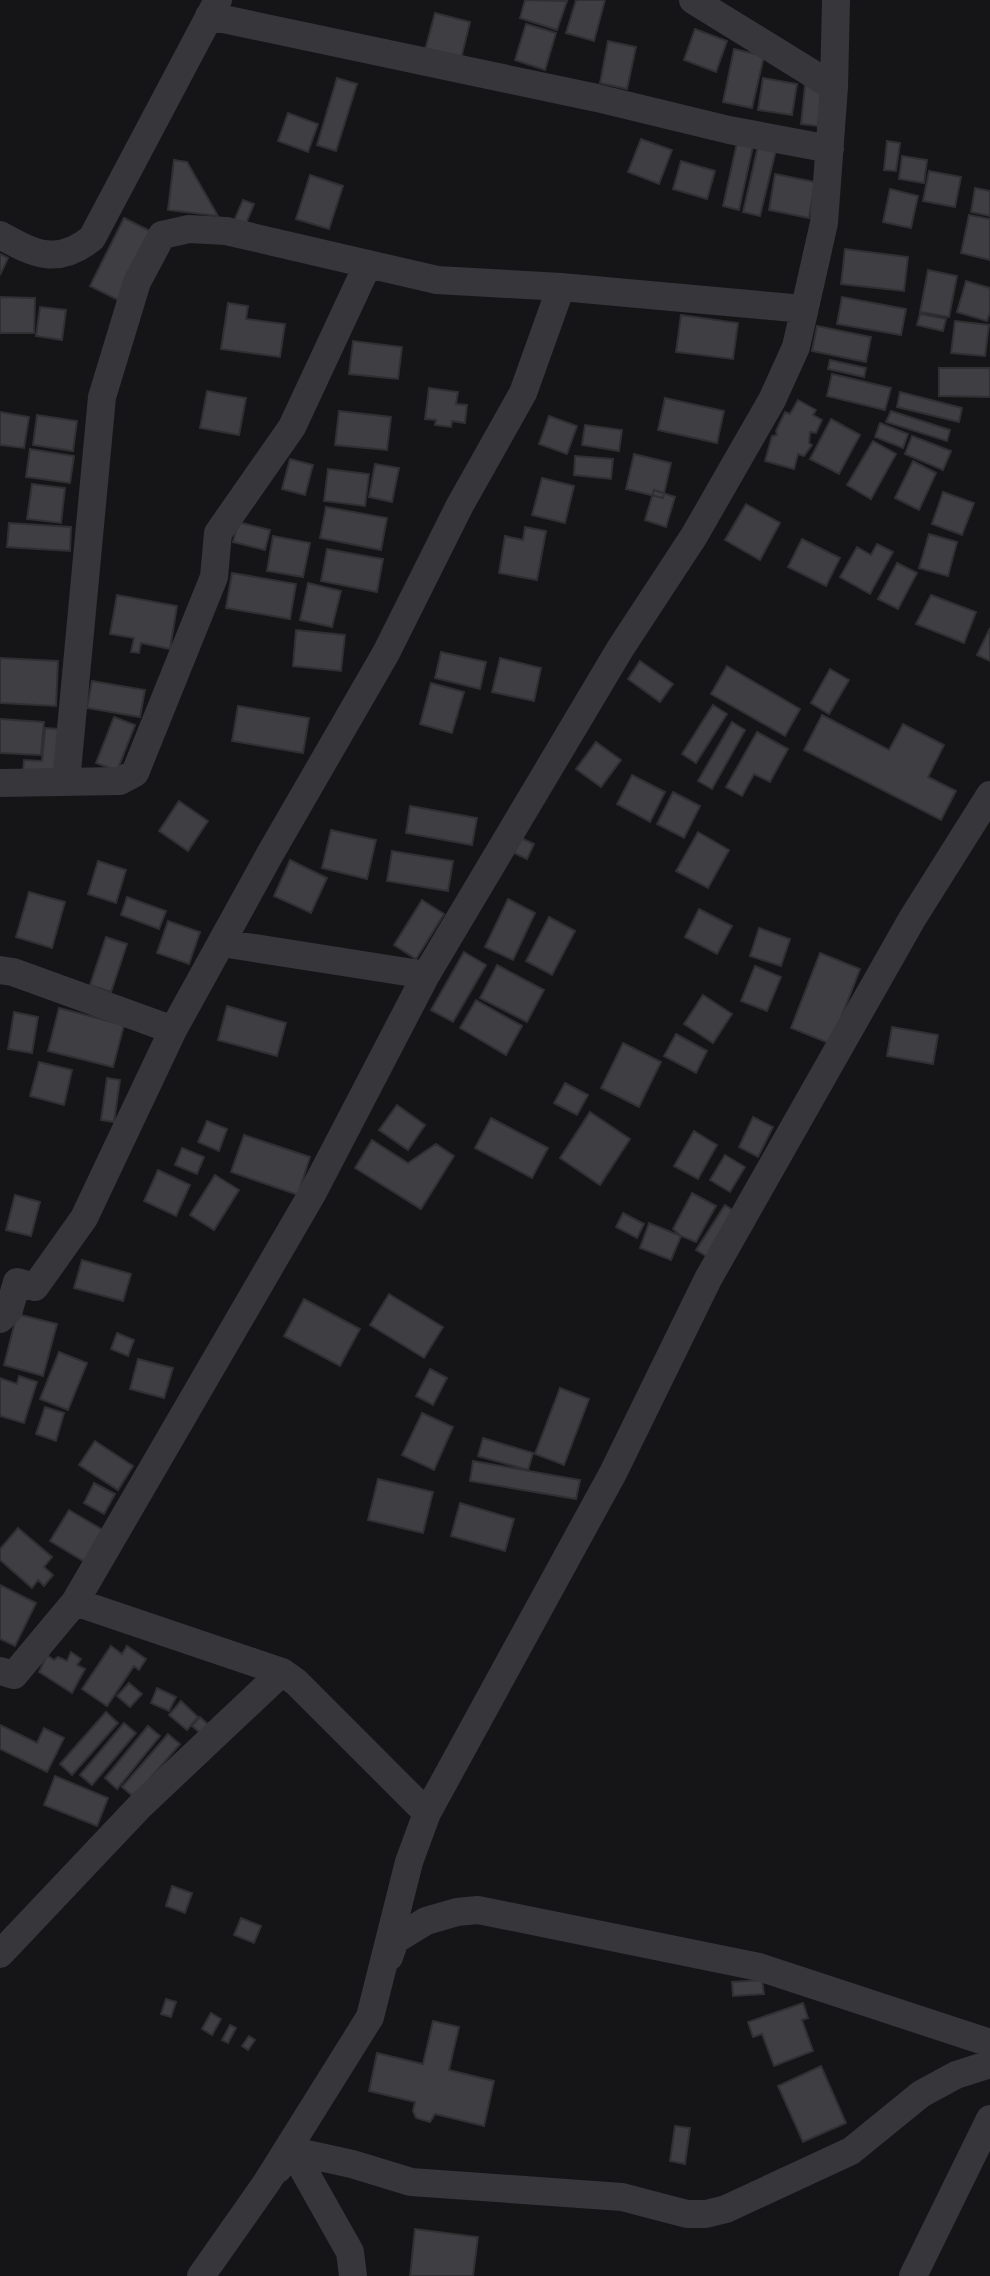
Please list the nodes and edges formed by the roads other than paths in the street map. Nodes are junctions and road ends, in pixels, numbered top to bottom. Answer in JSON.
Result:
{"nodes":[{"id":1,"x":693,"y":0,"type":"edge"},
{"id":2,"x":836,"y":0,"type":"edge"},
{"id":3,"x":213,"y":8,"type":"edge"},
{"id":4,"x":834,"y":87,"type":"junction"},
{"id":5,"x":830,"y":149,"type":"junction"},
{"id":6,"x":0,"y":235,"type":"edge"},
{"id":7,"x":369,"y":264,"type":"junction"},
{"id":8,"x":561,"y":287,"type":"junction"},
{"id":9,"x":804,"y":309,"type":"junction"},
{"id":10,"x":66,"y":782,"type":"junction"},
{"id":11,"x":0,"y":783,"type":"edge"},
{"id":12,"x":990,"y":795,"type":"edge"},
{"id":13,"x":222,"y":943,"type":"junction"},
{"id":14,"x":1,"y":974,"type":"edge"},
{"id":15,"x":426,"y":975,"type":"junction"},
{"id":16,"x":173,"y":1030,"type":"junction"},
{"id":17,"x":9,"y":1279,"type":"edge"},
{"id":18,"x":0,"y":1319,"type":"edge"},
{"id":19,"x":75,"y":1602,"type":"junction"},
{"id":20,"x":0,"y":1671,"type":"edge"},
{"id":21,"x":282,"y":1672,"type":"junction"},
{"id":22,"x":427,"y":1813,"type":"junction"},
{"id":23,"x":0,"y":1954,"type":"edge"},
{"id":24,"x":370,"y":2017,"type":"junction"},
{"id":25,"x":990,"y":2043,"type":"edge"},
{"id":26,"x":990,"y":2064,"type":"edge"},
{"id":27,"x":990,"y":2119,"type":"edge"},
{"id":28,"x":293,"y":2151,"type":"junction"},
{"id":29,"x":267,"y":2182,"type":"junction"},
{"id":30,"x":201,"y":2276,"type":"edge"},
{"id":31,"x":353,"y":2276,"type":"edge"},
{"id":32,"x":913,"y":2276,"type":"edge"}],
"edges":[{"from":1,"to":4,"type":"street"},
{"from":2,"to":4,"type":"street"},
{"from":3,"to":5,"type":"street"},
{"from":3,"to":6,"type":"street"},
{"from":4,"to":5,"type":"street"},
{"from":5,"to":9,"type":"street"},
{"from":7,"to":8,"type":"street"},
{"from":7,"to":10,"type":"street"},
{"from":7,"to":10,"type":"street"},
{"from":8,"to":9,"type":"street"},
{"from":8,"to":13,"type":"street"},
{"from":9,"to":15,"type":"street"},
{"from":10,"to":11,"type":"street"},
{"from":12,"to":22,"type":"street"},
{"from":13,"to":15,"type":"street"},
{"from":13,"to":16,"type":"street"},
{"from":14,"to":16,"type":"street"},
{"from":15,"to":19,"type":"street"},
{"from":16,"to":17,"type":"street"},
{"from":17,"to":18,"type":"street"},
{"from":19,"to":20,"type":"street"},
{"from":19,"to":21,"type":"street"},
{"from":21,"to":22,"type":"street"},
{"from":21,"to":23,"type":"street"},
{"from":22,"to":24,"type":"street"},
{"from":24,"to":25,"type":"street"},
{"from":24,"to":29,"type":"street"},
{"from":26,"to":28,"type":"street"},
{"from":27,"to":32,"type":"street"},
{"from":28,"to":29,"type":"street"},
{"from":28,"to":31,"type":"street"},
{"from":29,"to":30,"type":"street"}]}
